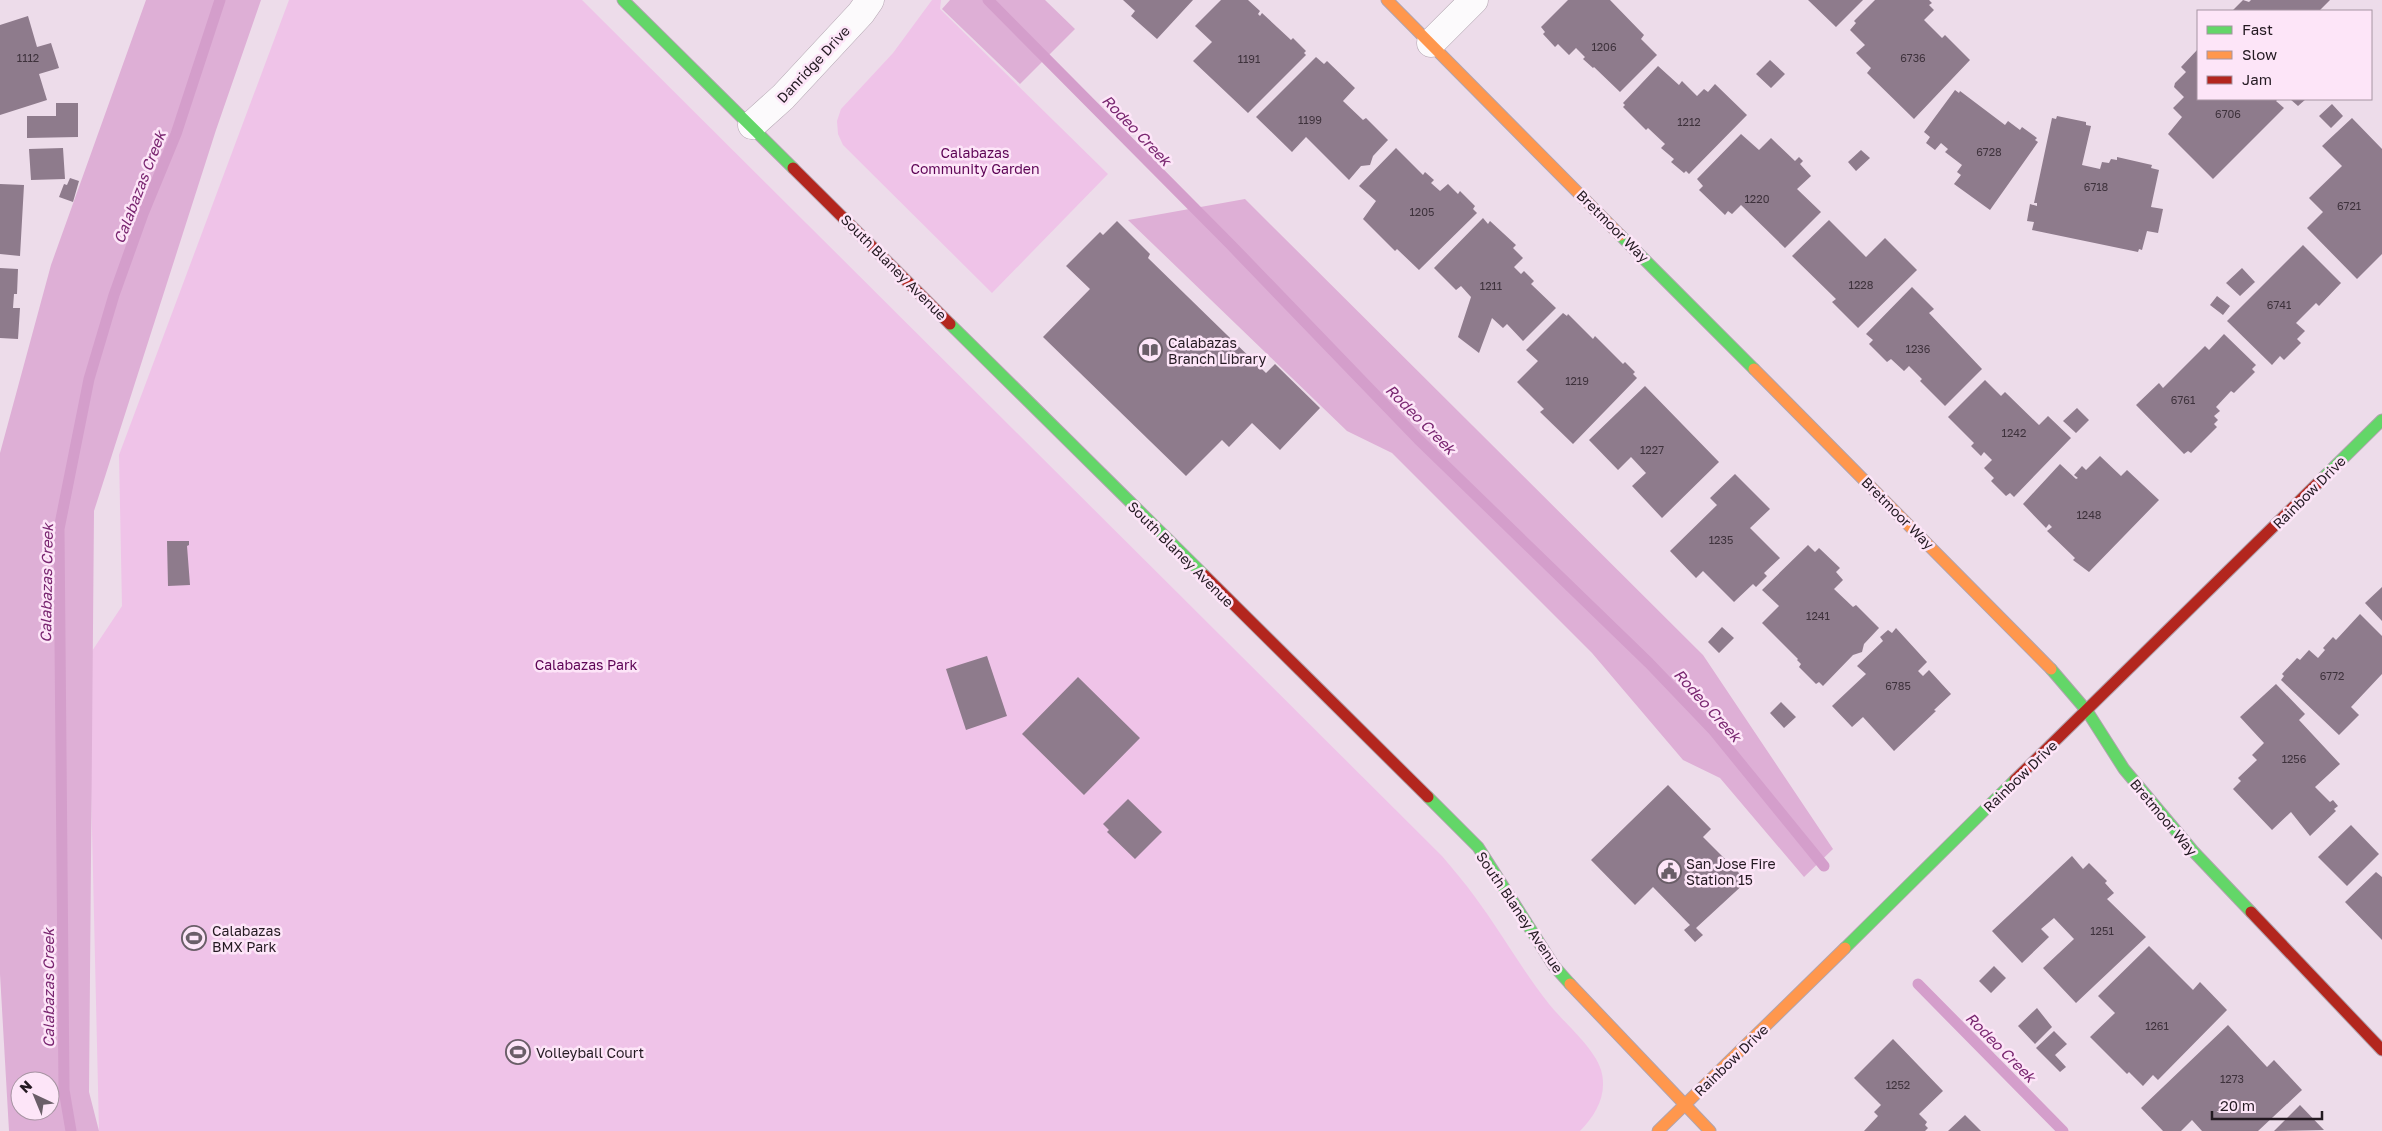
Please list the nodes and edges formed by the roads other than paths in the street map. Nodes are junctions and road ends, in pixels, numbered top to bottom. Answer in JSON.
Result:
{"nodes":[{"id":1,"x":623,"y":0,"type":"edge"},
{"id":2,"x":870,"y":0,"type":"edge"},
{"id":3,"x":1387,"y":0,"type":"edge"},
{"id":4,"x":1474,"y":0,"type":"edge"},
{"id":5,"x":1431,"y":43,"type":"junction"},
{"id":6,"x":752,"y":125,"type":"junction"},
{"id":7,"x":2382,"y":420,"type":"edge"},
{"id":8,"x":2087,"y":711,"type":"junction"},
{"id":9,"x":2382,"y":1050,"type":"edge"},
{"id":10,"x":1685,"y":1105,"type":"junction"},
{"id":11,"x":1658,"y":1131,"type":"edge"},
{"id":12,"x":1710,"y":1131,"type":"edge"}],
"edges":[{"from":1,"to":6,"type":"street","name":"South Blaney Avenue"},
{"from":2,"to":6,"type":"street","name":"Danridge Drive"},
{"from":3,"to":5,"type":"street","name":"Bretmoor Way"},
{"from":4,"to":5,"type":"street"},
{"from":5,"to":8,"type":"street","name":"Bretmoor Way"},
{"from":6,"to":10,"type":"street","name":"South Blaney Avenue"},
{"from":7,"to":8,"type":"street","name":"Rainbow Drive"},
{"from":8,"to":9,"type":"street","name":"Bretmoor Way"},
{"from":8,"to":10,"type":"street","name":"Rainbow Drive"},
{"from":10,"to":11,"type":"street","name":"Rainbow Drive"},
{"from":10,"to":12,"type":"street","name":"South Blaney Avenue"}]}
